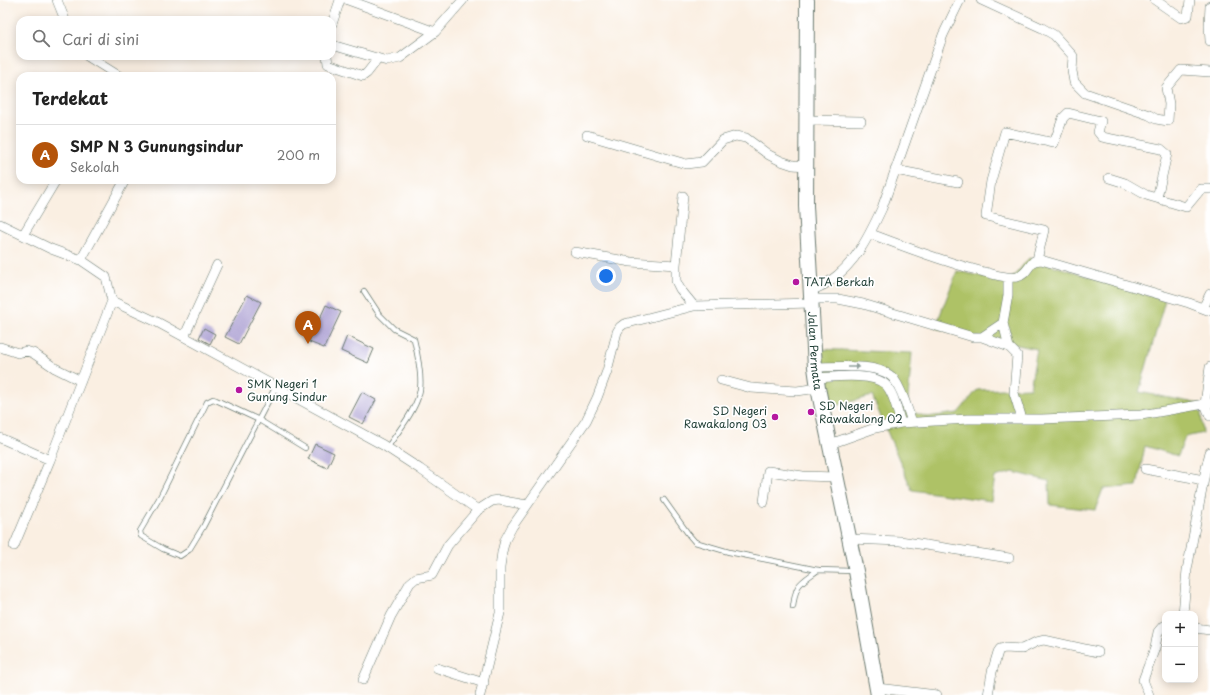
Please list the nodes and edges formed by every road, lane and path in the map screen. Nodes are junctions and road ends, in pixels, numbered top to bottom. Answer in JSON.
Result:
{"nodes":[{"id":1,"x":57,"y":0,"type":"edge"},
{"id":2,"x":340,"y":0,"type":"edge"},
{"id":3,"x":348,"y":0,"type":"edge"},
{"id":4,"x":463,"y":0,"type":"edge"},
{"id":5,"x":807,"y":0,"type":"edge"},
{"id":6,"x":960,"y":0,"type":"edge"},
{"id":7,"x":981,"y":0,"type":"edge"},
{"id":8,"x":1155,"y":0,"type":"edge"},
{"id":9,"x":1190,"y":0,"type":"edge"},
{"id":10,"x":1210,"y":6,"type":"edge"},
{"id":11,"x":63,"y":16,"type":"edge"},
{"id":12,"x":335,"y":16,"type":"edge"},
{"id":13,"x":435,"y":32,"type":"junction"},
{"id":14,"x":1210,"y":41,"type":"edge"},
{"id":15,"x":336,"y":46,"type":"edge"},
{"id":16,"x":378,"y":59,"type":"junction"},
{"id":17,"x":93,"y":60,"type":"edge"},
{"id":18,"x":328,"y":60,"type":"edge"},
{"id":19,"x":113,"y":72,"type":"edge"},
{"id":20,"x":1210,"y":72,"type":"edge"},
{"id":21,"x":806,"y":120,"type":"junction"},
{"id":22,"x":861,"y":121,"type":"dead end"},
{"id":23,"x":587,"y":135,"type":"dead end"},
{"id":24,"x":806,"y":166,"type":"junction"},
{"id":25,"x":895,"y":170,"type":"junction"},
{"id":26,"x":1109,"y":178,"type":"dead end"},
{"id":27,"x":958,"y":182,"type":"dead end"},
{"id":28,"x":54,"y":184,"type":"edge"},
{"id":29,"x":123,"y":184,"type":"edge"},
{"id":30,"x":1210,"y":189,"type":"edge"},
{"id":31,"x":683,"y":196,"type":"dead end"},
{"id":32,"x":1157,"y":198,"type":"junction"},
{"id":33,"x":0,"y":224,"type":"edge"},
{"id":34,"x":871,"y":234,"type":"junction"},
{"id":35,"x":24,"y":235,"type":"junction"},
{"id":36,"x":575,"y":252,"type":"dead end"},
{"id":37,"x":81,"y":260,"type":"junction"},
{"id":38,"x":1037,"y":260,"type":"junction"},
{"id":39,"x":218,"y":265,"type":"dead end"},
{"id":40,"x":676,"y":265,"type":"junction"},
{"id":41,"x":1008,"y":278,"type":"junction"},
{"id":42,"x":364,"y":291,"type":"dead end"},
{"id":43,"x":1210,"y":294,"type":"edge"},
{"id":44,"x":811,"y":298,"type":"junction"},
{"id":45,"x":112,"y":301,"type":"junction"},
{"id":46,"x":694,"y":306,"type":"junction"},
{"id":47,"x":1206,"y":310,"type":"edge"},
{"id":48,"x":1002,"y":323,"type":"junction"},
{"id":49,"x":184,"y":337,"type":"junction"},
{"id":50,"x":982,"y":337,"type":"junction"},
{"id":51,"x":0,"y":346,"type":"edge"},
{"id":52,"x":1010,"y":347,"type":"junction"},
{"id":53,"x":1210,"y":367,"type":"edge"},
{"id":54,"x":816,"y":378,"type":"junction"},
{"id":55,"x":721,"y":380,"type":"dead end"},
{"id":56,"x":81,"y":381,"type":"junction"},
{"id":57,"x":276,"y":386,"type":"junction"},
{"id":58,"x":1208,"y":404,"type":"edge"},
{"id":59,"x":1210,"y":416,"type":"edge"},
{"id":60,"x":1022,"y":419,"type":"junction"},
{"id":61,"x":258,"y":420,"type":"junction"},
{"id":62,"x":912,"y":422,"type":"junction"},
{"id":63,"x":900,"y":423,"type":"junction"},
{"id":64,"x":0,"y":438,"type":"edge"},
{"id":65,"x":830,"y":444,"type":"junction"},
{"id":66,"x":305,"y":448,"type":"dead end"},
{"id":67,"x":387,"y":448,"type":"junction"},
{"id":68,"x":1210,"y":452,"type":"edge"},
{"id":69,"x":50,"y":460,"type":"junction"},
{"id":70,"x":1145,"y":469,"type":"dead end"},
{"id":71,"x":836,"y":477,"type":"junction"},
{"id":72,"x":1204,"y":480,"type":"junction"},
{"id":73,"x":664,"y":500,"type":"dead end"},
{"id":74,"x":764,"y":502,"type":"dead end"},
{"id":75,"x":527,"y":505,"type":"junction"},
{"id":76,"x":478,"y":510,"type":"junction"},
{"id":77,"x":849,"y":539,"type":"junction"},
{"id":78,"x":14,"y":546,"type":"dead end"},
{"id":79,"x":1009,"y":558,"type":"dead end"},
{"id":80,"x":818,"y":570,"type":"junction"},
{"id":81,"x":856,"y":571,"type":"junction"},
{"id":82,"x":793,"y":607,"type":"dead end"},
{"id":83,"x":1183,"y":611,"type":"edge"},
{"id":84,"x":1162,"y":627,"type":"edge"},
{"id":85,"x":1198,"y":628,"type":"edge"},
{"id":86,"x":1210,"y":630,"type":"edge"},
{"id":87,"x":1098,"y":652,"type":"dead end"},
{"id":88,"x":437,"y":668,"type":"dead end"},
{"id":89,"x":363,"y":680,"type":"dead end"},
{"id":90,"x":484,"y":683,"type":"junction"},
{"id":91,"x":878,"y":691,"type":"edge"},
{"id":92,"x":480,"y":695,"type":"edge"},
{"id":93,"x":937,"y":695,"type":"edge"},
{"id":94,"x":988,"y":695,"type":"edge"},
{"id":95,"x":1149,"y":695,"type":"edge"}],
"edges":[{"from":1,"to":11,"type":"street"},
{"from":2,"to":12,"type":"street"},
{"from":3,"to":13,"type":"street"},
{"from":4,"to":13,"type":"street"},
{"from":5,"to":21,"type":"main road","name":"Jalan Permata"},
{"from":6,"to":25,"type":"street"},
{"from":7,"to":20,"type":"street"},
{"from":8,"to":9,"type":"street"},
{"from":10,"to":14,"type":"street"},
{"from":13,"to":16,"type":"street"},
{"from":15,"to":16,"type":"street"},
{"from":16,"to":18,"type":"street"},
{"from":17,"to":19,"type":"street"},
{"from":21,"to":22,"type":"street"},
{"from":21,"to":24,"type":"main road","name":"Jalan Permata"},
{"from":23,"to":24,"type":"street"},
{"from":24,"to":44,"type":"main road","name":"Jalan Permata"},
{"from":25,"to":27,"type":"street"},
{"from":25,"to":34,"type":"street"},
{"from":26,"to":32,"type":"street"},
{"from":28,"to":35,"type":"street"},
{"from":29,"to":37,"type":"street"},
{"from":30,"to":32,"type":"street"},
{"from":31,"to":40,"type":"street"},
{"from":32,"to":38,"type":"street"},
{"from":33,"to":35,"type":"street"},
{"from":34,"to":41,"type":"street"},
{"from":34,"to":44,"type":"street"},
{"from":35,"to":37,"type":"street"},
{"from":36,"to":40,"type":"street"},
{"from":37,"to":45,"type":"street"},
{"from":38,"to":41,"type":"street"},
{"from":38,"to":47,"type":"street"},
{"from":39,"to":49,"type":"street"},
{"from":40,"to":46,"type":"street"},
{"from":41,"to":48,"type":"street"},
{"from":42,"to":67,"type":"lane"},
{"from":43,"to":47,"type":"street"},
{"from":44,"to":46,"type":"street"},
{"from":44,"to":50,"type":"street"},
{"from":44,"to":54,"type":"main road","name":"Jalan Permata"},
{"from":45,"to":49,"type":"street"},
{"from":45,"to":56,"type":"street"},
{"from":46,"to":75,"type":"street"},
{"from":48,"to":50,"type":"street"},
{"from":48,"to":52,"type":"street"},
{"from":49,"to":57,"type":"street"},
{"from":50,"to":52,"type":"street"},
{"from":51,"to":56,"type":"street"},
{"from":52,"to":60,"type":"street"},
{"from":53,"to":58,"type":"street"},
{"from":54,"to":55,"type":"street"},
{"from":54,"to":62,"type":"street","one_way":true},
{"from":54,"to":63,"type":"street"},
{"from":54,"to":65,"type":"main road","name":"Jalan Permata"},
{"from":56,"to":69,"type":"street"},
{"from":57,"to":61,"type":"lane"},
{"from":57,"to":67,"type":"street"},
{"from":58,"to":59,"type":"street"},
{"from":58,"to":60,"type":"street"},
{"from":60,"to":62,"type":"street"},
{"from":61,"to":61,"type":"lane"},
{"from":61,"to":66,"type":"lane"},
{"from":62,"to":63,"type":"street"},
{"from":63,"to":65,"type":"street"},
{"from":64,"to":69,"type":"street"},
{"from":65,"to":71,"type":"main road","name":"Jalan Permata"},
{"from":67,"to":76,"type":"street"},
{"from":68,"to":72,"type":"street"},
{"from":69,"to":78,"type":"street"},
{"from":70,"to":72,"type":"street"},
{"from":71,"to":74,"type":"street"},
{"from":71,"to":77,"type":"main road","name":"Jalan Permata"},
{"from":72,"to":83,"type":"street"},
{"from":73,"to":80,"type":"lane"},
{"from":75,"to":76,"type":"street"},
{"from":75,"to":90,"type":"street"},
{"from":76,"to":89,"type":"street"},
{"from":77,"to":79,"type":"street"},
{"from":77,"to":81,"type":"main road","name":"Jalan Permata"},
{"from":80,"to":81,"type":"lane"},
{"from":80,"to":82,"type":"lane"},
{"from":81,"to":91,"type":"main road","name":"Jalan Permata"},
{"from":84,"to":95,"type":"street"},
{"from":85,"to":86,"type":"street"},
{"from":87,"to":94,"type":"street"},
{"from":88,"to":90,"type":"street"},
{"from":90,"to":92,"type":"street"},
{"from":91,"to":93,"type":"street"}]}
